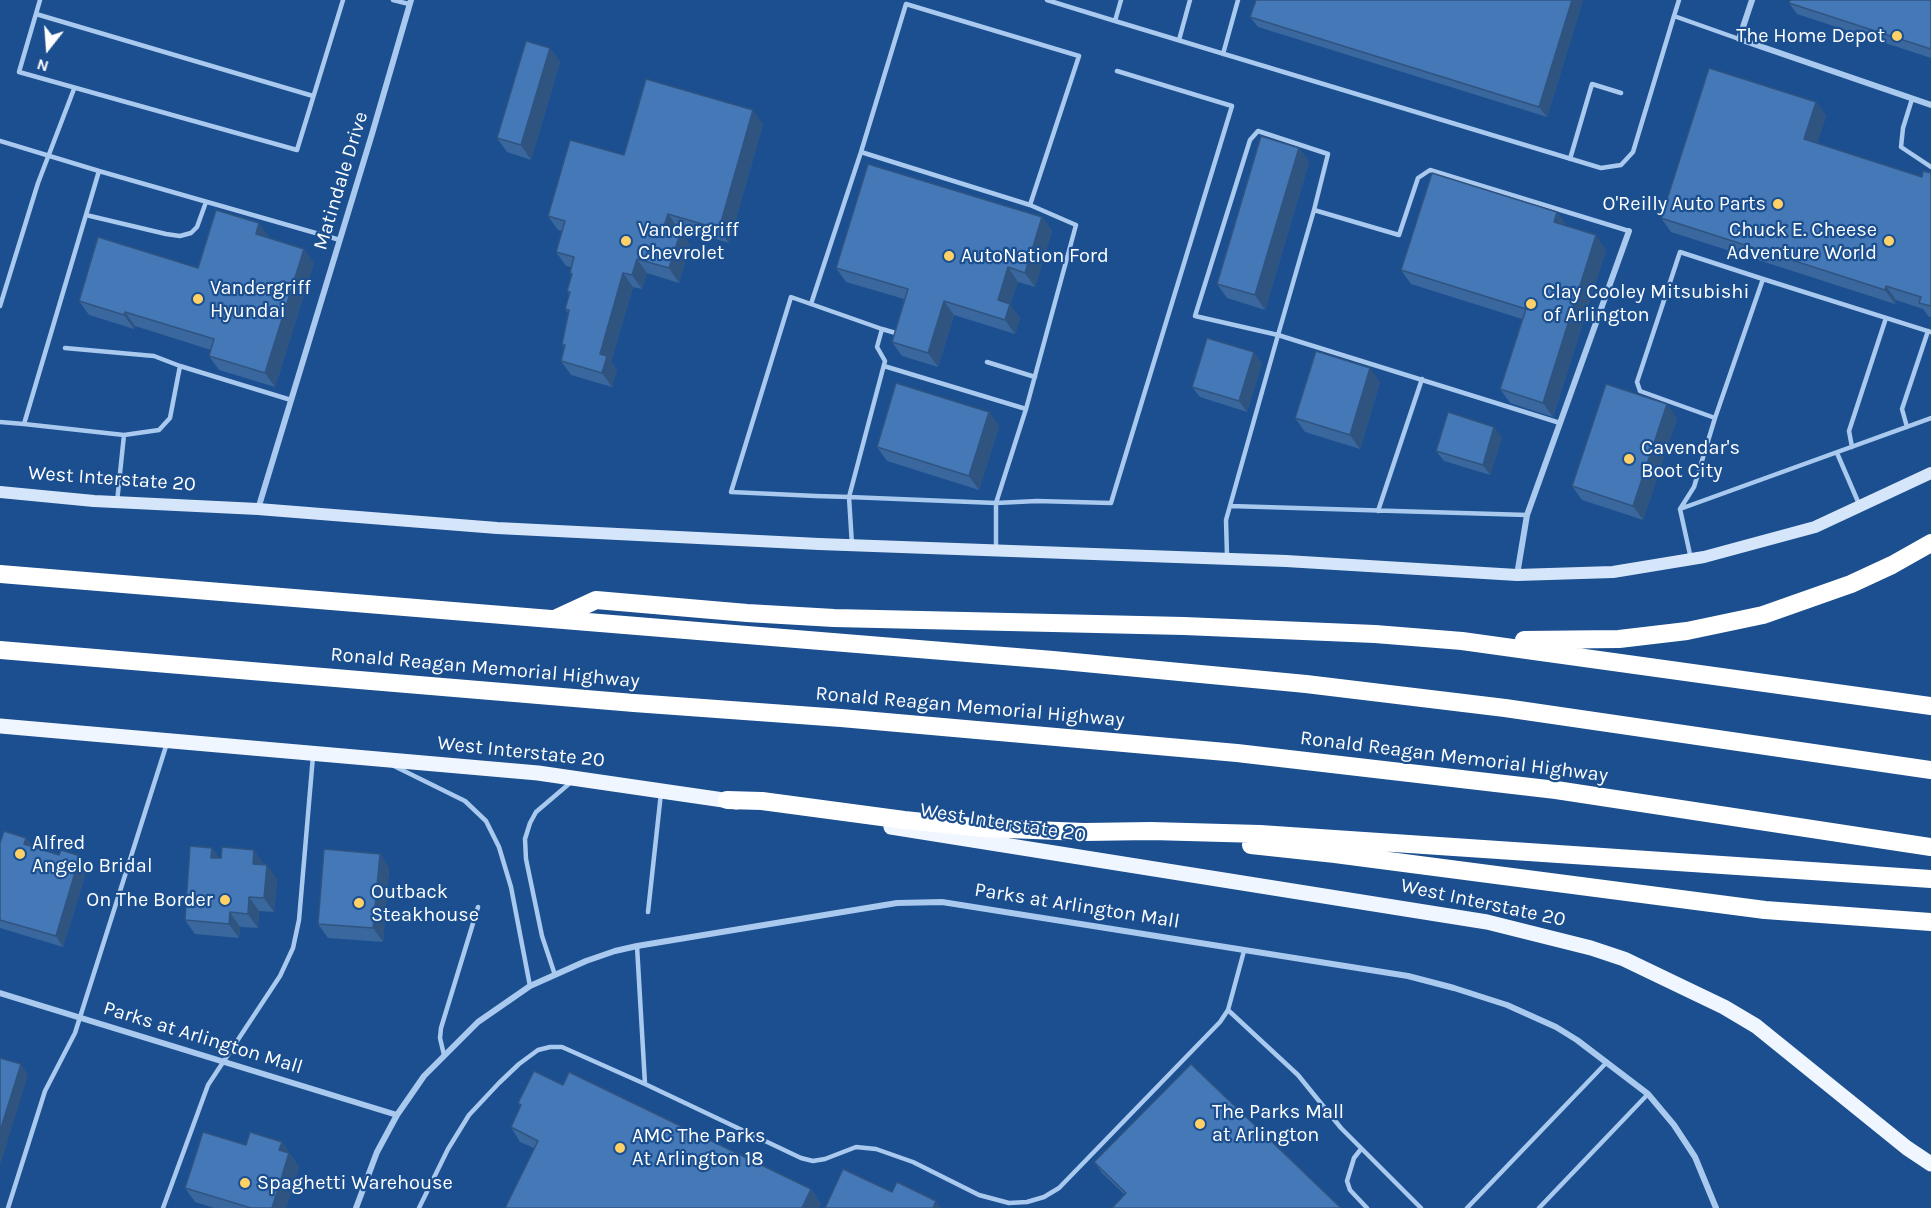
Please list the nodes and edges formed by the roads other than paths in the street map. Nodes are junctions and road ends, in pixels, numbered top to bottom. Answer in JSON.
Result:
{"nodes":[{"id":1,"x":40,"y":0,"type":"edge"},
{"id":2,"x":343,"y":0,"type":"edge"},
{"id":3,"x":393,"y":0,"type":"edge"},
{"id":4,"x":1047,"y":0,"type":"edge"},
{"id":5,"x":1075,"y":0,"type":"edge"},
{"id":6,"x":1121,"y":0,"type":"edge"},
{"id":7,"x":1190,"y":0,"type":"edge"},
{"id":8,"x":1238,"y":0,"type":"edge"},
{"id":9,"x":1679,"y":0,"type":"edge"},
{"id":10,"x":1752,"y":0,"type":"edge"},
{"id":11,"x":410,"y":2,"type":"edge"},
{"id":12,"x":1073,"y":8,"type":"junction"},
{"id":13,"x":36,"y":14,"type":"junction"},
{"id":14,"x":1674,"y":16,"type":"junction"},
{"id":15,"x":1115,"y":21,"type":"junction"},
{"id":16,"x":1739,"y":39,"type":"junction"},
{"id":17,"x":1179,"y":40,"type":"junction"},
{"id":18,"x":1223,"y":54,"type":"junction"},
{"id":19,"x":1117,"y":71,"type":"dead end"},
{"id":20,"x":74,"y":89,"type":"junction"},
{"id":21,"x":1621,"y":93,"type":"dead end"},
{"id":22,"x":313,"y":96,"type":"junction"},
{"id":23,"x":1912,"y":99,"type":"junction"},
{"id":24,"x":1931,"y":105,"type":"edge"},
{"id":25,"x":0,"y":141,"type":"edge"},
{"id":26,"x":861,"y":152,"type":"junction"},
{"id":27,"x":50,"y":155,"type":"junction"},
{"id":28,"x":1570,"y":159,"type":"junction"},
{"id":29,"x":1931,"y":167,"type":"edge"},
{"id":30,"x":99,"y":171,"type":"junction"},
{"id":31,"x":206,"y":202,"type":"junction"},
{"id":32,"x":1030,"y":206,"type":"junction"},
{"id":33,"x":1314,"y":210,"type":"junction"},
{"id":34,"x":86,"y":215,"type":"junction"},
{"id":35,"x":1629,"y":231,"type":"joint"},
{"id":36,"x":340,"y":240,"type":"junction"},
{"id":37,"x":1763,"y":279,"type":"junction"},
{"id":38,"x":811,"y":304,"type":"junction"},
{"id":39,"x":0,"y":306,"type":"edge"},
{"id":40,"x":1886,"y":318,"type":"junction"},
{"id":41,"x":882,"y":329,"type":"junction"},
{"id":42,"x":1930,"y":331,"type":"edge"},
{"id":43,"x":1278,"y":335,"type":"junction"},
{"id":44,"x":908,"y":337,"type":"edge"},
{"id":45,"x":64,"y":348,"type":"dead end"},
{"id":46,"x":987,"y":362,"type":"dead end"},
{"id":47,"x":180,"y":366,"type":"junction"},
{"id":48,"x":884,"y":366,"type":"junction"},
{"id":49,"x":1035,"y":377,"type":"junction"},
{"id":50,"x":1422,"y":379,"type":"junction"},
{"id":51,"x":291,"y":400,"type":"junction"},
{"id":52,"x":1026,"y":409,"type":"junction"},
{"id":53,"x":1715,"y":418,"type":"junction"},
{"id":54,"x":1931,"y":418,"type":"edge"},
{"id":55,"x":0,"y":422,"type":"edge"},
{"id":56,"x":1560,"y":423,"type":"junction"},
{"id":57,"x":24,"y":424,"type":"junction"},
{"id":58,"x":1907,"y":427,"type":"junction"},
{"id":59,"x":124,"y":435,"type":"junction"},
{"id":60,"x":1852,"y":447,"type":"junction"},
{"id":61,"x":1837,"y":453,"type":"junction"},
{"id":62,"x":1931,"y":473,"type":"edge"},
{"id":63,"x":0,"y":492,"type":"edge"},
{"id":64,"x":849,"y":497,"type":"junction"},
{"id":65,"x":117,"y":502,"type":"junction"},
{"id":66,"x":996,"y":503,"type":"junction"},
{"id":67,"x":1230,"y":506,"type":"junction"},
{"id":68,"x":1860,"y":507,"type":"junction"},
{"id":69,"x":258,"y":509,"type":"junction"},
{"id":70,"x":1680,"y":509,"type":"junction"},
{"id":71,"x":1378,"y":511,"type":"junction"},
{"id":72,"x":1527,"y":514,"type":"junction"},
{"id":73,"x":1931,"y":543,"type":"edge"},
{"id":74,"x":852,"y":545,"type":"junction"},
{"id":75,"x":996,"y":550,"type":"junction"},
{"id":76,"x":1227,"y":559,"type":"junction"},
{"id":77,"x":1691,"y":559,"type":"junction"},
{"id":78,"x":0,"y":574,"type":"edge"},
{"id":79,"x":1517,"y":575,"type":"junction"},
{"id":80,"x":555,"y":619,"type":"junction"},
{"id":81,"x":1462,"y":641,"type":"junction"},
{"id":82,"x":0,"y":650,"type":"edge"},
{"id":83,"x":1931,"y":706,"type":"edge"},
{"id":84,"x":0,"y":726,"type":"edge"},
{"id":85,"x":168,"y":740,"type":"junction"},
{"id":86,"x":313,"y":753,"type":"junction"},
{"id":87,"x":378,"y":759,"type":"junction"},
{"id":88,"x":1931,"y":770,"type":"edge"},
{"id":89,"x":577,"y":777,"type":"junction"},
{"id":90,"x":661,"y":790,"type":"junction"},
{"id":91,"x":727,"y":800,"type":"junction"},
{"id":92,"x":1084,"y":832,"type":"junction"},
{"id":93,"x":1931,"y":847,"type":"edge"},
{"id":94,"x":1931,"y":879,"type":"edge"},
{"id":95,"x":478,"y":907,"type":"dead end"},
{"id":96,"x":648,"y":912,"type":"dead end"},
{"id":97,"x":1931,"y":922,"type":"edge"},
{"id":98,"x":637,"y":946,"type":"junction"},
{"id":99,"x":1244,"y":951,"type":"junction"},
{"id":100,"x":555,"y":975,"type":"junction"},
{"id":101,"x":530,"y":986,"type":"junction"},
{"id":102,"x":0,"y":993,"type":"edge"},
{"id":103,"x":1228,"y":1010,"type":"junction"},
{"id":104,"x":80,"y":1017,"type":"junction"},
{"id":105,"x":444,"y":1054,"type":"junction"},
{"id":106,"x":223,"y":1062,"type":"junction"},
{"id":107,"x":1607,"y":1062,"type":"junction"},
{"id":108,"x":645,"y":1084,"type":"junction"},
{"id":109,"x":1648,"y":1094,"type":"junction"},
{"id":110,"x":397,"y":1115,"type":"junction"},
{"id":111,"x":1361,"y":1149,"type":"junction"},
{"id":112,"x":1931,"y":1164,"type":"edge"},
{"id":113,"x":8,"y":1208,"type":"edge"},
{"id":114,"x":163,"y":1208,"type":"edge"},
{"id":115,"x":356,"y":1208,"type":"edge"},
{"id":116,"x":419,"y":1208,"type":"edge"},
{"id":117,"x":1367,"y":1208,"type":"edge"},
{"id":118,"x":1421,"y":1208,"type":"edge"},
{"id":119,"x":1467,"y":1208,"type":"edge"},
{"id":120,"x":1539,"y":1208,"type":"edge"},
{"id":121,"x":1716,"y":1208,"type":"edge"}],
"edges":[{"from":1,"to":13,"type":"lane"},
{"from":2,"to":22,"type":"lane"},
{"from":3,"to":11,"type":"lane"},
{"from":4,"to":12,"type":"lane"},
{"from":5,"to":12,"type":"lane"},
{"from":6,"to":15,"type":"lane"},
{"from":7,"to":17,"type":"lane"},
{"from":8,"to":18,"type":"lane"},
{"from":9,"to":14,"type":"lane"},
{"from":10,"to":16,"type":"street"},
{"from":11,"to":36,"type":"street","name":"Matindale Drive"},
{"from":12,"to":15,"type":"lane"},
{"from":13,"to":20,"type":"lane"},
{"from":13,"to":22,"type":"lane"},
{"from":14,"to":16,"type":"lane"},
{"from":14,"to":28,"type":"lane"},
{"from":15,"to":17,"type":"lane"},
{"from":16,"to":23,"type":"street"},
{"from":17,"to":18,"type":"lane"},
{"from":18,"to":28,"type":"lane"},
{"from":19,"to":66,"type":"lane"},
{"from":20,"to":22,"type":"lane"},
{"from":20,"to":27,"type":"lane"},
{"from":21,"to":28,"type":"lane"},
{"from":23,"to":24,"type":"street"},
{"from":23,"to":29,"type":"lane"},
{"from":25,"to":27,"type":"lane"},
{"from":26,"to":32,"type":"lane"},
{"from":26,"to":32,"type":"lane"},
{"from":26,"to":38,"type":"lane"},
{"from":27,"to":30,"type":"lane"},
{"from":27,"to":39,"type":"lane"},
{"from":30,"to":31,"type":"lane"},
{"from":30,"to":34,"type":"lane"},
{"from":31,"to":34,"type":"lane"},
{"from":31,"to":36,"type":"lane"},
{"from":32,"to":49,"type":"lane"},
{"from":33,"to":35,"type":"lane"},
{"from":33,"to":43,"type":"lane"},
{"from":33,"to":43,"type":"lane"},
{"from":34,"to":57,"type":"lane"},
{"from":35,"to":56,"type":"street"},
{"from":36,"to":51,"type":"street","name":"Matindale Drive"},
{"from":37,"to":40,"type":"lane"},
{"from":37,"to":53,"type":"lane"},
{"from":37,"to":53,"type":"lane"},
{"from":38,"to":41,"type":"lane"},
{"from":38,"to":64,"type":"lane"},
{"from":40,"to":42,"type":"lane"},
{"from":40,"to":60,"type":"lane"},
{"from":41,"to":44,"type":"lane"},
{"from":41,"to":48,"type":"lane"},
{"from":42,"to":58,"type":"lane"},
{"from":43,"to":50,"type":"lane"},
{"from":43,"to":67,"type":"lane"},
{"from":45,"to":47,"type":"lane"},
{"from":46,"to":49,"type":"lane"},
{"from":47,"to":51,"type":"lane"},
{"from":47,"to":59,"type":"lane"},
{"from":48,"to":52,"type":"lane"},
{"from":48,"to":64,"type":"lane"},
{"from":49,"to":52,"type":"lane"},
{"from":50,"to":56,"type":"lane"},
{"from":50,"to":71,"type":"lane"},
{"from":51,"to":69,"type":"street","name":"Matindale Drive"},
{"from":52,"to":66,"type":"lane"},
{"from":53,"to":70,"type":"lane"},
{"from":54,"to":58,"type":"lane"},
{"from":55,"to":57,"type":"lane"},
{"from":56,"to":72,"type":"street"},
{"from":57,"to":59,"type":"lane"},
{"from":58,"to":60,"type":"lane"},
{"from":59,"to":65,"type":"lane"},
{"from":60,"to":61,"type":"lane"},
{"from":61,"to":68,"type":"lane"},
{"from":61,"to":70,"type":"lane"},
{"from":62,"to":68,"type":"main road","name":"West Interstate 20"},
{"from":63,"to":65,"type":"main road","name":"West Interstate 20"},
{"from":64,"to":66,"type":"lane"},
{"from":64,"to":74,"type":"lane"},
{"from":65,"to":69,"type":"main road","name":"West Interstate 20"},
{"from":66,"to":75,"type":"lane"},
{"from":67,"to":71,"type":"lane"},
{"from":67,"to":76,"type":"lane"},
{"from":68,"to":77,"type":"main road","name":"West Interstate 20"},
{"from":69,"to":74,"type":"main road","name":"West Interstate 20"},
{"from":70,"to":77,"type":"lane"},
{"from":71,"to":72,"type":"lane"},
{"from":72,"to":79,"type":"street"},
{"from":73,"to":81,"type":"highway"},
{"from":74,"to":75,"type":"main road","name":"West Interstate 20"},
{"from":75,"to":76,"type":"main road","name":"West Interstate 20"},
{"from":76,"to":79,"type":"main road","name":"West Interstate 20"},
{"from":77,"to":79,"type":"main road","name":"West Interstate 20"},
{"from":78,"to":80,"type":"highway"},
{"from":80,"to":81,"type":"highway"},
{"from":80,"to":88,"type":"highway"},
{"from":81,"to":83,"type":"highway"},
{"from":82,"to":93,"type":"highway","name":"Ronald Reagan Memorial Highway"},
{"from":84,"to":85,"type":"main road","name":"West Interstate 20"},
{"from":85,"to":86,"type":"main road","name":"West Interstate 20"},
{"from":85,"to":104,"type":"lane"},
{"from":86,"to":87,"type":"main road","name":"West Interstate 20"},
{"from":86,"to":106,"type":"lane"},
{"from":87,"to":89,"type":"main road","name":"West Interstate 20"},
{"from":87,"to":101,"type":"lane"},
{"from":89,"to":90,"type":"main road","name":"West Interstate 20"},
{"from":89,"to":100,"type":"lane"},
{"from":90,"to":91,"type":"main road","name":"West Interstate 20"},
{"from":90,"to":96,"type":"lane"},
{"from":91,"to":92,"type":"highway"},
{"from":91,"to":112,"type":"main road","name":"West Interstate 20"},
{"from":92,"to":94,"type":"highway"},
{"from":92,"to":97,"type":"highway"},
{"from":95,"to":105,"type":"lane"},
{"from":98,"to":99,"type":"street","name":"Parks at Arlington Mall"},
{"from":98,"to":100,"type":"street","name":"Parks at Arlington Mall"},
{"from":98,"to":108,"type":"lane"},
{"from":99,"to":103,"type":"lane"},
{"from":99,"to":107,"type":"street","name":"Parks at Arlington Mall"},
{"from":100,"to":101,"type":"street","name":"Parks at Arlington Mall"},
{"from":101,"to":105,"type":"street","name":"Parks at Arlington Mall"},
{"from":102,"to":104,"type":"street","name":"Parks at Arlington Mall"},
{"from":103,"to":108,"type":"lane"},
{"from":103,"to":111,"type":"lane"},
{"from":104,"to":106,"type":"street","name":"Parks at Arlington Mall"},
{"from":104,"to":113,"type":"lane"},
{"from":105,"to":110,"type":"street","name":"Parks at Arlington Mall"},
{"from":106,"to":110,"type":"street","name":"Parks at Arlington Mall"},
{"from":106,"to":114,"type":"lane"},
{"from":107,"to":109,"type":"street","name":"Parks at Arlington Mall"},
{"from":107,"to":119,"type":"lane"},
{"from":108,"to":116,"type":"lane"},
{"from":109,"to":120,"type":"lane"},
{"from":109,"to":121,"type":"street","name":"Parks at Arlington Mall"},
{"from":110,"to":115,"type":"street","name":"Parks at Arlington Mall"},
{"from":111,"to":117,"type":"lane"},
{"from":111,"to":118,"type":"lane"}]}
